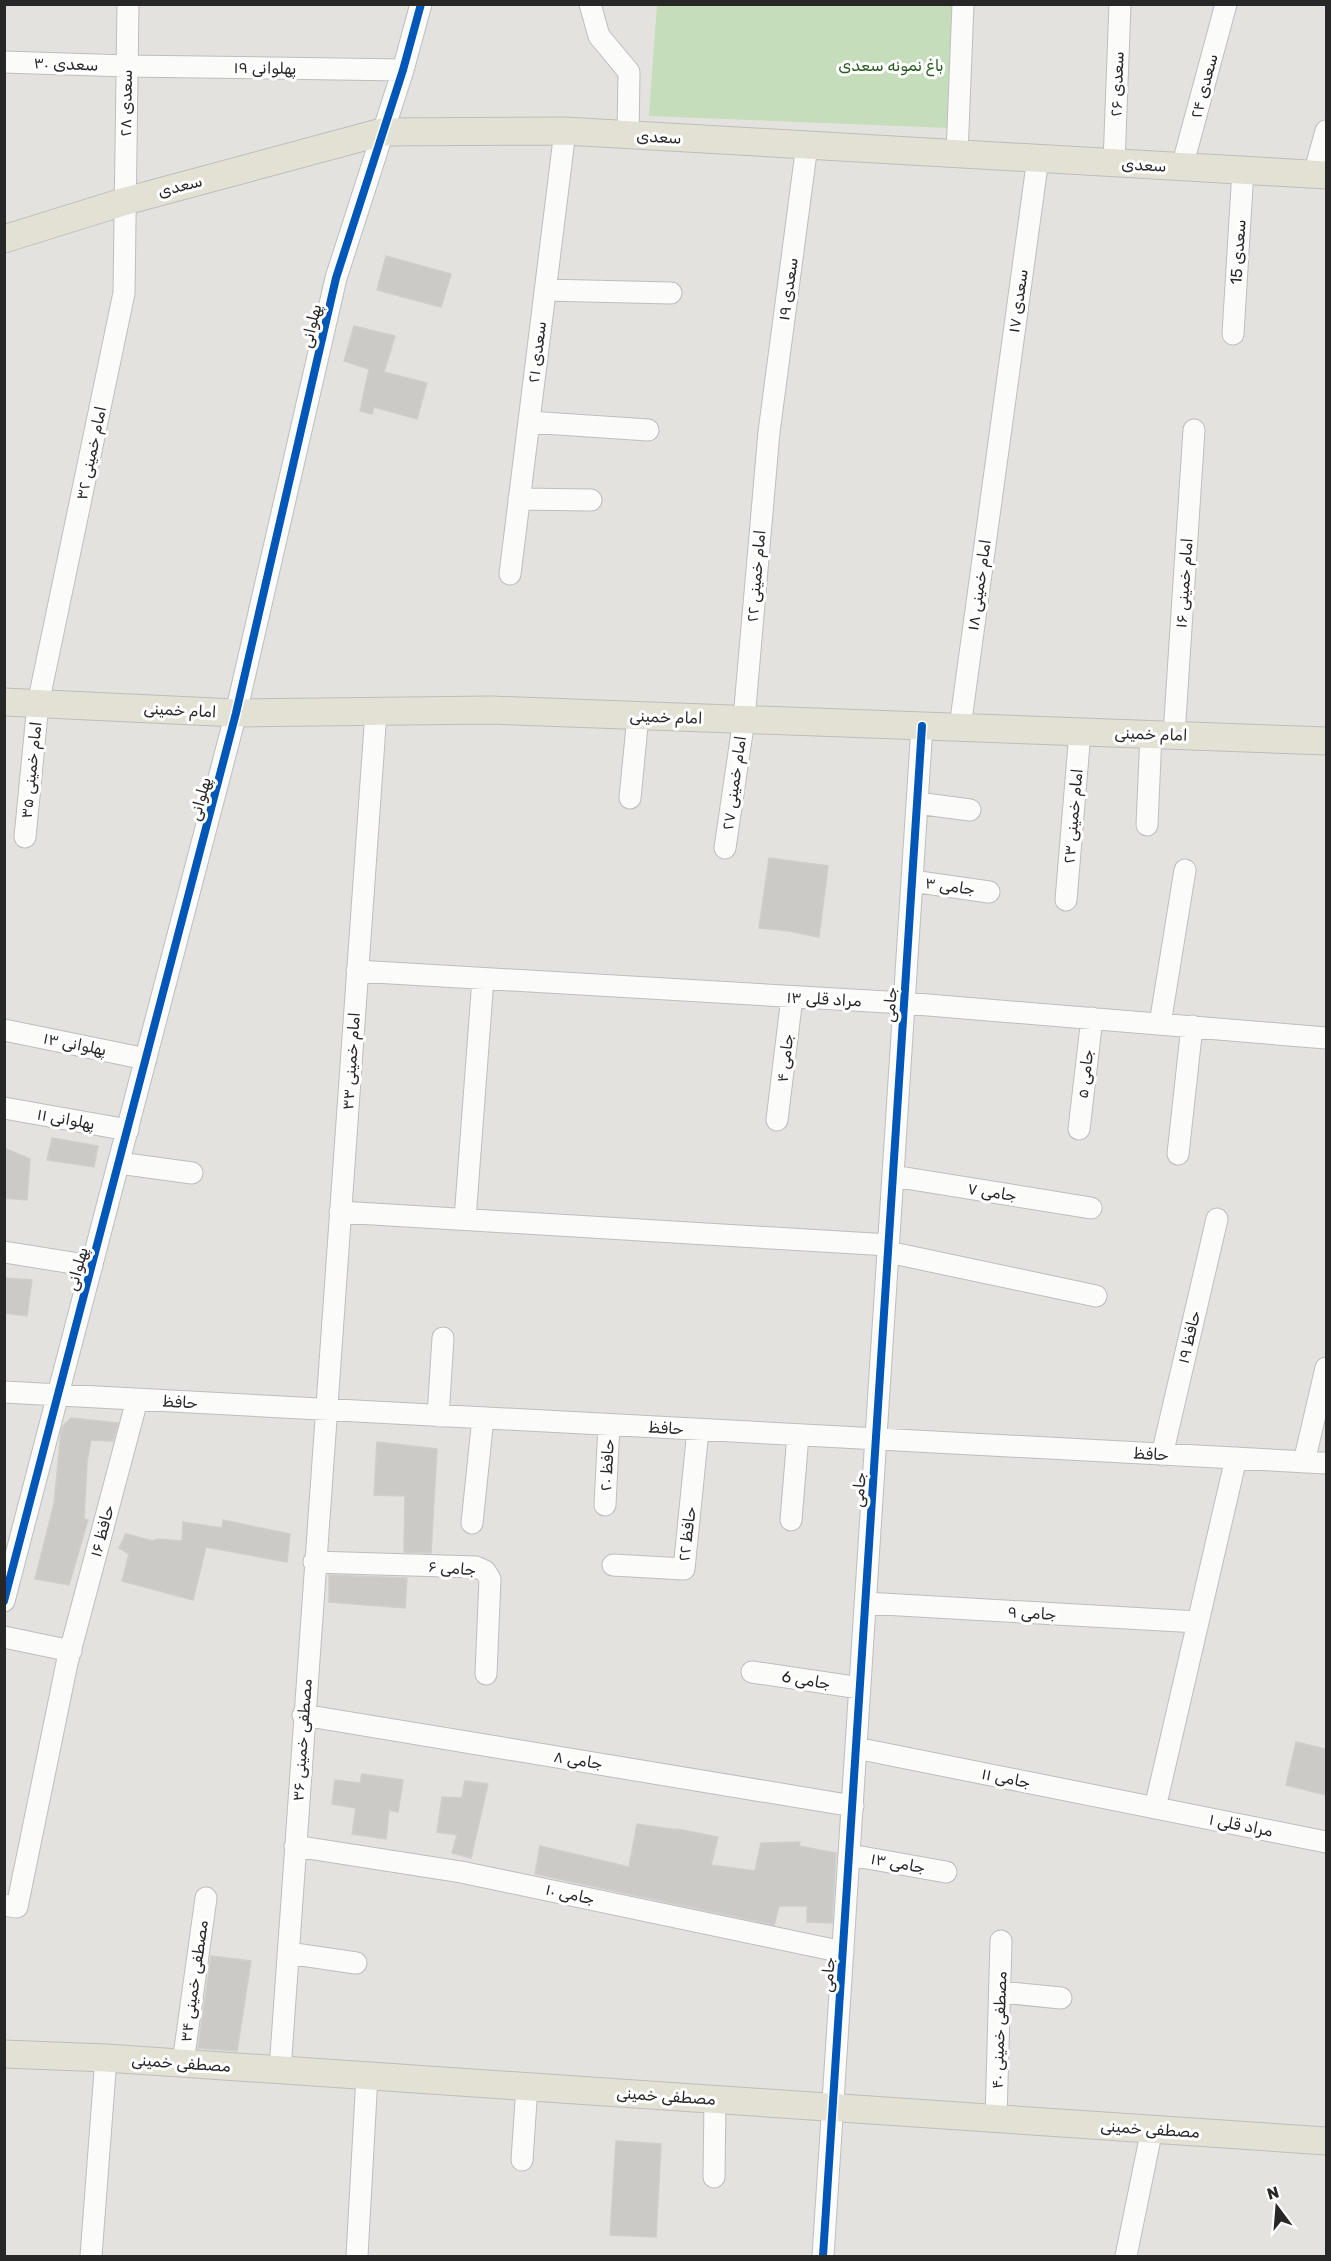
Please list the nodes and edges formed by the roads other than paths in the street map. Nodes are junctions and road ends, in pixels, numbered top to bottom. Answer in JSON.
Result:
{"nodes":[{"id":1,"x":128,"y":4,"type":"edge"},
{"id":2,"x":420,"y":4,"type":"edge"},
{"id":3,"x":590,"y":4,"type":"edge"},
{"id":4,"x":963,"y":4,"type":"edge"},
{"id":5,"x":1120,"y":4,"type":"edge"},
{"id":6,"x":1226,"y":4,"type":"edge"},
{"id":7,"x":4,"y":62,"type":"edge"},
{"id":8,"x":127,"y":66,"type":"junction"},
{"id":9,"x":403,"y":70,"type":"junction"},
{"id":10,"x":565,"y":131,"type":"junction"},
{"id":11,"x":1326,"y":131,"type":"edge"},
{"id":12,"x":382,"y":132,"type":"junction"},
{"id":13,"x":628,"y":135,"type":"junction"},
{"id":14,"x":807,"y":145,"type":"junction"},
{"id":15,"x":957,"y":154,"type":"junction"},
{"id":16,"x":1038,"y":158,"type":"junction"},
{"id":17,"x":1114,"y":163,"type":"junction"},
{"id":18,"x":1182,"y":167,"type":"junction"},
{"id":19,"x":1243,"y":170,"type":"junction"},
{"id":20,"x":1320,"y":175,"type":"edge"},
{"id":21,"x":126,"y":201,"type":"junction"},
{"id":22,"x":4,"y":239,"type":"edge"},
{"id":23,"x":545,"y":290,"type":"junction"},
{"id":24,"x":671,"y":293,"type":"dead end"},
{"id":25,"x":1233,"y":334,"type":"dead end"},
{"id":26,"x":529,"y":422,"type":"junction"},
{"id":27,"x":648,"y":430,"type":"dead end"},
{"id":28,"x":1194,"y":430,"type":"dead end"},
{"id":29,"x":769,"y":432,"type":"joint"},
{"id":30,"x":999,"y":443,"type":"joint"},
{"id":31,"x":519,"y":499,"type":"junction"},
{"id":32,"x":591,"y":500,"type":"dead end"},
{"id":33,"x":510,"y":574,"type":"dead end"},
{"id":34,"x":4,"y":702,"type":"edge"},
{"id":35,"x":38,"y":704,"type":"junction"},
{"id":36,"x":376,"y":712,"type":"junction"},
{"id":37,"x":236,"y":713,"type":"junction"},
{"id":38,"x":638,"y":716,"type":"junction"},
{"id":39,"x":744,"y":719,"type":"junction"},
{"id":40,"x":922,"y":726,"type":"junction"},
{"id":41,"x":960,"y":727,"type":"junction"},
{"id":42,"x":1080,"y":732,"type":"junction"},
{"id":43,"x":1163,"y":735,"type":"junction"},
{"id":44,"x":1325,"y":735,"type":"edge"},
{"id":45,"x":630,"y":798,"type":"dead end"},
{"id":46,"x":917,"y":803,"type":"junction"},
{"id":47,"x":970,"y":810,"type":"dead end"},
{"id":48,"x":1147,"y":825,"type":"dead end"},
{"id":49,"x":25,"y":837,"type":"dead end"},
{"id":50,"x":725,"y":848,"type":"dead end"},
{"id":51,"x":1185,"y":870,"type":"dead end"},
{"id":52,"x":912,"y":881,"type":"junction"},
{"id":53,"x":988,"y":892,"type":"dead end"},
{"id":54,"x":1066,"y":900,"type":"dead end"},
{"id":55,"x":357,"y":971,"type":"junction"},
{"id":56,"x":483,"y":979,"type":"junction"},
{"id":57,"x":792,"y":997,"type":"junction"},
{"id":58,"x":904,"y":1003,"type":"junction"},
{"id":59,"x":1092,"y":1018,"type":"junction"},
{"id":60,"x":1160,"y":1024,"type":"junction"},
{"id":61,"x":1192,"y":1026,"type":"junction"},
{"id":62,"x":4,"y":1030,"type":"edge"},
{"id":63,"x":1326,"y":1037,"type":"edge"},
{"id":64,"x":146,"y":1059,"type":"junction"},
{"id":65,"x":4,"y":1108,"type":"edge"},
{"id":66,"x":777,"y":1120,"type":"dead end"},
{"id":67,"x":1078,"y":1129,"type":"dead end"},
{"id":68,"x":128,"y":1130,"type":"junction"},
{"id":69,"x":1178,"y":1154,"type":"dead end"},
{"id":70,"x":119,"y":1163,"type":"junction"},
{"id":71,"x":192,"y":1173,"type":"dead end"},
{"id":72,"x":893,"y":1176,"type":"junction"},
{"id":73,"x":1091,"y":1209,"type":"dead end"},
{"id":74,"x":340,"y":1212,"type":"junction"},
{"id":75,"x":465,"y":1219,"type":"junction"},
{"id":76,"x":1217,"y":1219,"type":"dead end"},
{"id":77,"x":888,"y":1249,"type":"junction"},
{"id":78,"x":4,"y":1252,"type":"edge"},
{"id":79,"x":92,"y":1266,"type":"junction"},
{"id":80,"x":1096,"y":1296,"type":"dead end"},
{"id":81,"x":443,"y":1338,"type":"dead end"},
{"id":82,"x":1326,"y":1368,"type":"edge"},
{"id":83,"x":4,"y":1392,"type":"edge"},
{"id":84,"x":58,"y":1395,"type":"junction"},
{"id":85,"x":137,"y":1400,"type":"junction"},
{"id":86,"x":326,"y":1410,"type":"junction"},
{"id":87,"x":438,"y":1416,"type":"junction"},
{"id":88,"x":483,"y":1418,"type":"junction"},
{"id":89,"x":609,"y":1425,"type":"junction"},
{"id":90,"x":698,"y":1430,"type":"junction"},
{"id":91,"x":798,"y":1435,"type":"junction"},
{"id":92,"x":876,"y":1439,"type":"junction"},
{"id":93,"x":1162,"y":1455,"type":"junction"},
{"id":94,"x":1236,"y":1458,"type":"junction"},
{"id":95,"x":1304,"y":1462,"type":"junction"},
{"id":96,"x":1326,"y":1463,"type":"edge"},
{"id":97,"x":605,"y":1505,"type":"dead end"},
{"id":98,"x":791,"y":1520,"type":"dead end"},
{"id":99,"x":472,"y":1523,"type":"dead end"},
{"id":100,"x":314,"y":1562,"type":"junction"},
{"id":101,"x":612,"y":1565,"type":"dead end"},
{"id":102,"x":4,"y":1601,"type":"edge"},
{"id":103,"x":866,"y":1603,"type":"junction"},
{"id":104,"x":1198,"y":1622,"type":"junction"},
{"id":105,"x":4,"y":1637,"type":"edge"},
{"id":106,"x":69,"y":1657,"type":"junction"},
{"id":107,"x":752,"y":1672,"type":"dead end"},
{"id":108,"x":486,"y":1674,"type":"dead end"},
{"id":109,"x":860,"y":1688,"type":"junction"},
{"id":110,"x":303,"y":1715,"type":"junction"},
{"id":111,"x":856,"y":1749,"type":"junction"},
{"id":112,"x":853,"y":1806,"type":"junction"},
{"id":113,"x":1155,"y":1808,"type":"junction"},
{"id":114,"x":1326,"y":1842,"type":"edge"},
{"id":115,"x":295,"y":1846,"type":"junction"},
{"id":116,"x":850,"y":1855,"type":"junction"},
{"id":117,"x":946,"y":1872,"type":"dead end"},
{"id":118,"x":206,"y":1898,"type":"dead end"},
{"id":119,"x":11,"y":1906,"type":"edge"},
{"id":120,"x":1001,"y":1941,"type":"dead end"},
{"id":121,"x":843,"y":1952,"type":"junction"},
{"id":122,"x":288,"y":1953,"type":"junction"},
{"id":123,"x":356,"y":1962,"type":"dead end"},
{"id":124,"x":1000,"y":1992,"type":"junction"},
{"id":125,"x":1061,"y":1998,"type":"dead end"},
{"id":126,"x":4,"y":2054,"type":"edge"},
{"id":127,"x":105,"y":2058,"type":"junction"},
{"id":128,"x":183,"y":2063,"type":"junction"},
{"id":129,"x":280,"y":2070,"type":"junction"},
{"id":130,"x":368,"y":2076,"type":"junction"},
{"id":131,"x":527,"y":2086,"type":"junction"},
{"id":132,"x":715,"y":2099,"type":"junction"},
{"id":133,"x":834,"y":2107,"type":"junction"},
{"id":134,"x":996,"y":2118,"type":"junction"},
{"id":135,"x":1152,"y":2129,"type":"junction"},
{"id":136,"x":1326,"y":2141,"type":"edge"},
{"id":137,"x":522,"y":2160,"type":"dead end"},
{"id":138,"x":714,"y":2177,"type":"dead end"},
{"id":139,"x":91,"y":2256,"type":"edge"},
{"id":140,"x":357,"y":2256,"type":"edge"},
{"id":141,"x":823,"y":2256,"type":"edge"},
{"id":142,"x":1126,"y":2256,"type":"edge"}],
"edges":[{"from":1,"to":8,"type":"street","name":"سعدی ۲۸"},
{"from":2,"to":9,"type":"street","name":"پهلوانی"},
{"from":3,"to":13,"type":"street"},
{"from":4,"to":15,"type":"street"},
{"from":5,"to":17,"type":"street","name":"سعدی ۲۶"},
{"from":6,"to":18,"type":"street","name":"سعدی ۲۴"},
{"from":7,"to":8,"type":"street","name":"سعدی ۳۰"},
{"from":8,"to":9,"type":"street","name":"پهلوانی ۱۹"},
{"from":8,"to":21,"type":"street","name":"سعدی ۲۸"},
{"from":9,"to":12,"type":"street","name":"پهلوانی"},
{"from":10,"to":12,"type":"main road","name":"سعدی"},
{"from":10,"to":13,"type":"main road","name":"سعدی"},
{"from":10,"to":23,"type":"street","name":"سعدی ۲۱"},
{"from":11,"to":20,"type":"street"},
{"from":12,"to":21,"type":"main road","name":"سعدی"},
{"from":12,"to":37,"type":"street","name":"پهلوانی"},
{"from":13,"to":14,"type":"main road","name":"سعدی"},
{"from":14,"to":15,"type":"main road","name":"سعدی"},
{"from":14,"to":29,"type":"street","name":"سعدی ۱۹"},
{"from":15,"to":16,"type":"main road","name":"سعدی"},
{"from":16,"to":17,"type":"main road","name":"سعدی"},
{"from":16,"to":30,"type":"street","name":"سعدی ۱۷"},
{"from":17,"to":18,"type":"main road","name":"سعدی"},
{"from":18,"to":19,"type":"main road","name":"سعدی"},
{"from":19,"to":20,"type":"main road","name":"سعدی"},
{"from":19,"to":25,"type":"street","name":"سعدی 15"},
{"from":21,"to":22,"type":"main road","name":"سعدی"},
{"from":21,"to":35,"type":"street","name":"امام خمینی ۳۲"},
{"from":23,"to":24,"type":"street"},
{"from":23,"to":26,"type":"street","name":"سعدی ۲۱"},
{"from":26,"to":27,"type":"street"},
{"from":26,"to":31,"type":"street","name":"سعدی ۲۱"},
{"from":28,"to":43,"type":"street","name":"امام خمینی ۱۶"},
{"from":29,"to":39,"type":"street","name":"امام خمینی ۲۲"},
{"from":30,"to":41,"type":"street","name":"امام خمینی ۱۸"},
{"from":31,"to":32,"type":"street"},
{"from":31,"to":33,"type":"street","name":"سعدی ۲۱"},
{"from":34,"to":35,"type":"main road","name":"امام خمینی"},
{"from":35,"to":37,"type":"main road","name":"امام خمینی"},
{"from":35,"to":49,"type":"street","name":"امام خمینی ۳۵"},
{"from":36,"to":37,"type":"main road","name":"امام خمینی"},
{"from":36,"to":38,"type":"main road","name":"امام خمینی"},
{"from":36,"to":55,"type":"street","name":"امام خمینی ۳۳"},
{"from":37,"to":64,"type":"street","name":"پهلوانی"},
{"from":38,"to":39,"type":"main road","name":"امام خمینی"},
{"from":38,"to":45,"type":"street"},
{"from":39,"to":40,"type":"main road","name":"امام خمینی"},
{"from":39,"to":50,"type":"street","name":"امام خمینی ۲۷"},
{"from":40,"to":41,"type":"main road","name":"امام خمینی"},
{"from":40,"to":46,"type":"street","name":"جامی"},
{"from":41,"to":42,"type":"main road","name":"امام خمینی"},
{"from":42,"to":43,"type":"main road","name":"امام خمینی"},
{"from":42,"to":54,"type":"street","name":"امام خمینی ۲۳"},
{"from":43,"to":44,"type":"main road","name":"امام خمینی"},
{"from":43,"to":48,"type":"street","name":"امام خمینی ۱۶"},
{"from":46,"to":47,"type":"street"},
{"from":46,"to":52,"type":"street","name":"جامی"},
{"from":51,"to":60,"type":"street"},
{"from":52,"to":53,"type":"street","name":"جامی ۳"},
{"from":52,"to":58,"type":"street","name":"جامی"},
{"from":55,"to":56,"type":"street","name":"مراد قلی ۱۳"},
{"from":55,"to":74,"type":"street","name":"امام خمینی ۳۳"},
{"from":56,"to":57,"type":"street","name":"مراد قلی ۱۳"},
{"from":56,"to":75,"type":"street"},
{"from":57,"to":58,"type":"street","name":"مراد قلی ۱۳"},
{"from":57,"to":66,"type":"street","name":"جامی ۴"},
{"from":58,"to":59,"type":"street","name":"مراد قلی ۱۳"},
{"from":58,"to":72,"type":"street","name":"جامی"},
{"from":59,"to":60,"type":"street","name":"مراد قلی ۱۳"},
{"from":59,"to":67,"type":"street","name":"جامی ۵"},
{"from":60,"to":61,"type":"street","name":"مراد قلی ۱۳"},
{"from":61,"to":63,"type":"street","name":"مراد قلی ۱۳"},
{"from":61,"to":69,"type":"street"},
{"from":62,"to":64,"type":"street","name":"پهلوانی ۱۳"},
{"from":64,"to":68,"type":"street","name":"پهلوانی"},
{"from":65,"to":68,"type":"street","name":"پهلوانی ۱۱"},
{"from":68,"to":70,"type":"street","name":"پهلوانی"},
{"from":70,"to":71,"type":"street"},
{"from":70,"to":79,"type":"street","name":"پهلوانی"},
{"from":72,"to":73,"type":"street","name":"جامی ۷"},
{"from":72,"to":77,"type":"street","name":"جامی"},
{"from":74,"to":75,"type":"street"},
{"from":74,"to":86,"type":"street","name":"امام خمینی ۳۳"},
{"from":75,"to":77,"type":"street"},
{"from":76,"to":93,"type":"street","name":"حافظ ۱۹"},
{"from":77,"to":80,"type":"street"},
{"from":77,"to":92,"type":"street","name":"جامی"},
{"from":78,"to":79,"type":"street"},
{"from":79,"to":84,"type":"street","name":"پهلوانی"},
{"from":81,"to":87,"type":"street"},
{"from":82,"to":95,"type":"street"},
{"from":83,"to":84,"type":"street","name":"حافظ"},
{"from":84,"to":85,"type":"street","name":"حافظ"},
{"from":84,"to":102,"type":"street","name":"پهلوانی"},
{"from":85,"to":86,"type":"street","name":"حافظ"},
{"from":85,"to":106,"type":"street","name":"حافظ ۱۶"},
{"from":86,"to":87,"type":"street","name":"حافظ"},
{"from":86,"to":100,"type":"street","name":"مصطفی خمینی ۳۶"},
{"from":87,"to":88,"type":"street","name":"حافظ"},
{"from":88,"to":89,"type":"street","name":"حافظ"},
{"from":88,"to":99,"type":"street"},
{"from":89,"to":90,"type":"street","name":"حافظ"},
{"from":89,"to":97,"type":"street","name":"حافظ ۲۰"},
{"from":90,"to":91,"type":"street","name":"حافظ"},
{"from":90,"to":101,"type":"street","name":"حافظ ۲۲"},
{"from":91,"to":92,"type":"street","name":"حافظ"},
{"from":91,"to":98,"type":"street"},
{"from":92,"to":93,"type":"street","name":"حافظ"},
{"from":92,"to":103,"type":"street","name":"جامی"},
{"from":93,"to":94,"type":"street","name":"حافظ"},
{"from":94,"to":95,"type":"street","name":"حافظ"},
{"from":94,"to":104,"type":"street"},
{"from":95,"to":96,"type":"street","name":"حافظ"},
{"from":100,"to":108,"type":"street","name":"جامی ۶"},
{"from":100,"to":110,"type":"street","name":"مصطفی خمینی ۳۶"},
{"from":103,"to":104,"type":"street","name":"جامی ۹"},
{"from":103,"to":109,"type":"street","name":"جامی"},
{"from":104,"to":113,"type":"street"},
{"from":105,"to":106,"type":"street"},
{"from":106,"to":119,"type":"street","name":"حافظ ۱۶"},
{"from":107,"to":109,"type":"street","name":"جامی 6"},
{"from":109,"to":111,"type":"street","name":"جامی"},
{"from":110,"to":112,"type":"street","name":"جامی ۸"},
{"from":110,"to":115,"type":"street","name":"مصطفی خمینی ۳۶"},
{"from":111,"to":112,"type":"street","name":"جامی"},
{"from":111,"to":113,"type":"street","name":"جامی ۱۱"},
{"from":112,"to":116,"type":"street","name":"جامی"},
{"from":113,"to":114,"type":"street","name":"مراد قلی ۱"},
{"from":115,"to":121,"type":"street","name":"جامی ۱۰"},
{"from":115,"to":122,"type":"street","name":"مصطفی خمینی ۳۶"},
{"from":116,"to":117,"type":"street","name":"جامی ۱۳"},
{"from":116,"to":121,"type":"street","name":"جامی"},
{"from":118,"to":128,"type":"street","name":"مصطفی خمینی ۳۴"},
{"from":120,"to":124,"type":"street","name":"مصطفی خمینی ۴۰"},
{"from":121,"to":133,"type":"street","name":"جامی"},
{"from":122,"to":123,"type":"street"},
{"from":122,"to":129,"type":"street","name":"مصطفی خمینی ۳۶"},
{"from":124,"to":125,"type":"street"},
{"from":124,"to":134,"type":"street","name":"مصطفی خمینی ۴۰"},
{"from":126,"to":127,"type":"main road","name":"مصطفی خمینی"},
{"from":127,"to":128,"type":"main road","name":"مصطفی خمینی"},
{"from":127,"to":139,"type":"street"},
{"from":128,"to":129,"type":"main road","name":"مصطفی خمینی"},
{"from":129,"to":130,"type":"main road","name":"مصطفی خمینی"},
{"from":130,"to":131,"type":"main road","name":"مصطفی خمینی"},
{"from":130,"to":140,"type":"street"},
{"from":131,"to":132,"type":"main road","name":"مصطفی خمینی"},
{"from":131,"to":137,"type":"street"},
{"from":132,"to":133,"type":"main road","name":"مصطفی خمینی"},
{"from":132,"to":138,"type":"street"},
{"from":133,"to":134,"type":"main road","name":"مصطفی خمینی"},
{"from":133,"to":141,"type":"street","name":"جامی"},
{"from":134,"to":135,"type":"main road","name":"مصطفی خمینی"},
{"from":135,"to":136,"type":"main road","name":"مصطفی خمینی"},
{"from":135,"to":142,"type":"street"}]}
